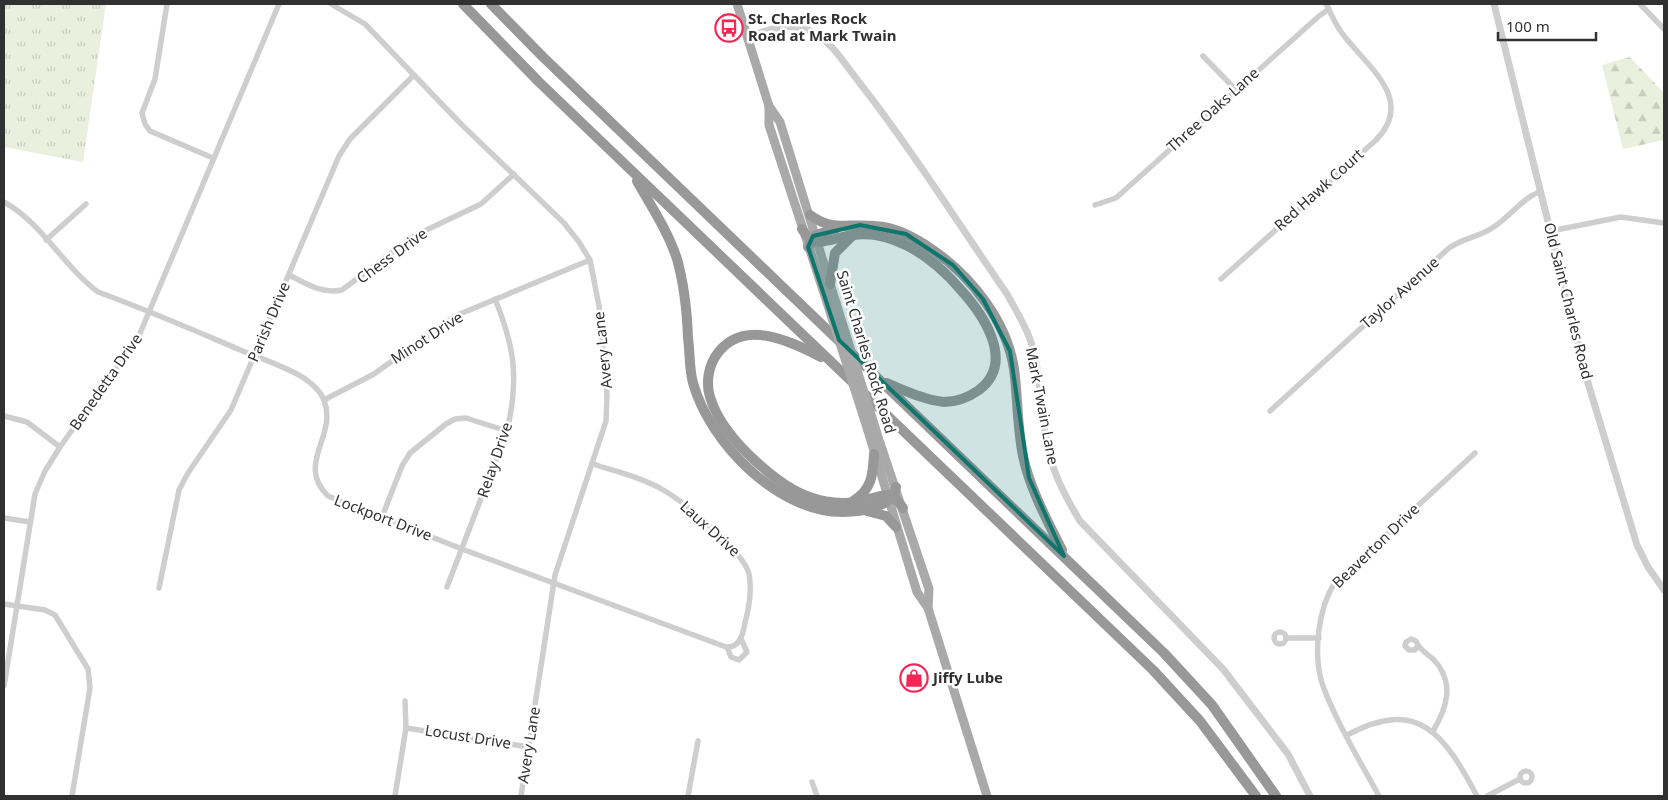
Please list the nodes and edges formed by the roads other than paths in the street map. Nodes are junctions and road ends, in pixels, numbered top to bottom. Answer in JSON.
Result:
{"nodes":[{"id":1,"x":167,"y":4,"type":"edge"},
{"id":2,"x":280,"y":4,"type":"edge"},
{"id":3,"x":331,"y":4,"type":"edge"},
{"id":4,"x":464,"y":4,"type":"edge"},
{"id":5,"x":491,"y":4,"type":"edge"},
{"id":6,"x":736,"y":4,"type":"edge"},
{"id":7,"x":1494,"y":4,"type":"edge"},
{"id":8,"x":1640,"y":4,"type":"edge"},
{"id":9,"x":1328,"y":7,"type":"edge"},
{"id":10,"x":1664,"y":29,"type":"edge"},
{"id":11,"x":747,"y":38,"type":"junction"},
{"id":12,"x":1203,"y":56,"type":"dead end"},
{"id":13,"x":414,"y":75,"type":"junction"},
{"id":14,"x":1236,"y":90,"type":"junction"},
{"id":15,"x":769,"y":106,"type":"junction"},
{"id":16,"x":213,"y":158,"type":"junction"},
{"id":17,"x":630,"y":170,"type":"junction"},
{"id":18,"x":514,"y":174,"type":"junction"},
{"id":19,"x":1539,"y":192,"type":"junction"},
{"id":20,"x":4,"y":202,"type":"edge"},
{"id":21,"x":86,"y":204,"type":"dead end"},
{"id":22,"x":1095,"y":205,"type":"dead end"},
{"id":23,"x":810,"y":215,"type":"junction"},
{"id":24,"x":1664,"y":223,"type":"edge"},
{"id":25,"x":841,"y":227,"type":"junction"},
{"id":26,"x":802,"y":229,"type":"joint"},
{"id":27,"x":1551,"y":232,"type":"junction"},
{"id":28,"x":854,"y":234,"type":"junction"},
{"id":29,"x":46,"y":240,"type":"junction"},
{"id":30,"x":813,"y":241,"type":"junction"},
{"id":31,"x":590,"y":260,"type":"junction"},
{"id":32,"x":289,"y":275,"type":"junction"},
{"id":33,"x":1221,"y":279,"type":"dead end"},
{"id":34,"x":826,"y":287,"type":"junction"},
{"id":35,"x":495,"y":299,"type":"junction"},
{"id":36,"x":150,"y":312,"type":"junction"},
{"id":37,"x":256,"y":356,"type":"junction"},
{"id":38,"x":831,"y":362,"type":"junction"},
{"id":39,"x":883,"y":382,"type":"junction"},
{"id":40,"x":324,"y":400,"type":"junction"},
{"id":41,"x":1270,"y":411,"type":"dead end"},
{"id":42,"x":4,"y":416,"type":"edge"},
{"id":43,"x":507,"y":431,"type":"junction"},
{"id":44,"x":60,"y":447,"type":"junction"},
{"id":45,"x":874,"y":454,"type":"junction"},
{"id":46,"x":1475,"y":454,"type":"dead end"},
{"id":47,"x":593,"y":464,"type":"junction"},
{"id":48,"x":891,"y":495,"type":"junction"},
{"id":49,"x":850,"y":502,"type":"junction"},
{"id":50,"x":902,"y":508,"type":"joint"},
{"id":51,"x":863,"y":510,"type":"junction"},
{"id":52,"x":382,"y":517,"type":"junction"},
{"id":53,"x":4,"y":518,"type":"edge"},
{"id":54,"x":30,"y":522,"type":"junction"},
{"id":55,"x":896,"y":527,"type":"junction"},
{"id":56,"x":462,"y":549,"type":"junction"},
{"id":57,"x":1064,"y":556,"type":"junction"},
{"id":58,"x":554,"y":583,"type":"junction"},
{"id":59,"x":447,"y":587,"type":"dead end"},
{"id":60,"x":159,"y":588,"type":"dead end"},
{"id":61,"x":1664,"y":590,"type":"edge"},
{"id":62,"x":4,"y":604,"type":"edge"},
{"id":63,"x":17,"y":606,"type":"junction"},
{"id":64,"x":928,"y":608,"type":"junction"},
{"id":65,"x":1286,"y":638,"type":"dead end"},
{"id":66,"x":1319,"y":638,"type":"junction"},
{"id":67,"x":741,"y":639,"type":"junction"},
{"id":68,"x":727,"y":647,"type":"junction"},
{"id":69,"x":1417,"y":647,"type":"dead end"},
{"id":70,"x":4,"y":686,"type":"edge"},
{"id":71,"x":405,"y":701,"type":"dead end"},
{"id":72,"x":406,"y":728,"type":"junction"},
{"id":73,"x":1433,"y":731,"type":"junction"},
{"id":74,"x":1346,"y":735,"type":"junction"},
{"id":75,"x":698,"y":741,"type":"dead end"},
{"id":76,"x":529,"y":747,"type":"junction"},
{"id":77,"x":1520,"y":779,"type":"dead end"},
{"id":78,"x":812,"y":782,"type":"dead end"},
{"id":79,"x":72,"y":796,"type":"edge"},
{"id":80,"x":395,"y":796,"type":"edge"},
{"id":81,"x":521,"y":796,"type":"edge"},
{"id":82,"x":688,"y":796,"type":"edge"},
{"id":83,"x":817,"y":796,"type":"edge"},
{"id":84,"x":987,"y":796,"type":"edge"},
{"id":85,"x":1256,"y":796,"type":"edge"},
{"id":86,"x":1276,"y":796,"type":"edge"},
{"id":87,"x":1310,"y":796,"type":"edge"},
{"id":88,"x":1379,"y":796,"type":"edge"},
{"id":89,"x":1477,"y":796,"type":"edge"},
{"id":90,"x":1487,"y":796,"type":"edge"}],
"edges":[{"from":1,"to":16,"type":"street"},
{"from":2,"to":16,"type":"street","name":"Benedetta Drive"},
{"from":3,"to":13,"type":"street","name":"Avery Lane"},
{"from":4,"to":17,"type":"highway"},
{"from":5,"to":39,"type":"highway"},
{"from":6,"to":11,"type":"main road","name":"Saint Charles Rock Road"},
{"from":7,"to":19,"type":"street","name":"Old Saint Charles Road"},
{"from":8,"to":10,"type":"street"},
{"from":9,"to":14,"type":"street","name":"Three Oaks Lane"},
{"from":9,"to":33,"type":"street","name":"Red Hawk Court"},
{"from":11,"to":15,"type":"main road","name":"Saint Charles Rock Road"},
{"from":11,"to":87,"type":"street","name":"Mark Twain Lane"},
{"from":12,"to":14,"type":"street"},
{"from":13,"to":18,"type":"street","name":"Avery Lane"},
{"from":13,"to":32,"type":"street","name":"Parish Drive"},
{"from":14,"to":22,"type":"street","name":"Three Oaks Lane"},
{"from":15,"to":23,"type":"main road","name":"Saint Charles Rock Road"},
{"from":15,"to":26,"type":"main road","name":"Saint Charles Rock Road"},
{"from":16,"to":36,"type":"street","name":"Benedetta Drive"},
{"from":17,"to":38,"type":"highway"},
{"from":17,"to":51,"type":"highway"},
{"from":18,"to":31,"type":"street","name":"Avery Lane"},
{"from":18,"to":32,"type":"street","name":"Chess Drive"},
{"from":19,"to":27,"type":"street","name":"Old Saint Charles Road"},
{"from":19,"to":41,"type":"street","name":"Taylor Avenue"},
{"from":20,"to":29,"type":"street"},
{"from":21,"to":29,"type":"street"},
{"from":23,"to":25,"type":"highway"},
{"from":23,"to":30,"type":"main road","name":"Saint Charles Rock Road"},
{"from":24,"to":27,"type":"street"},
{"from":25,"to":30,"type":"highway"},
{"from":25,"to":57,"type":"highway"},
{"from":26,"to":30,"type":"highway"},
{"from":27,"to":61,"type":"street","name":"Old Saint Charles Road"},
{"from":28,"to":30,"type":"highway"},
{"from":28,"to":34,"type":"highway"},
{"from":28,"to":39,"type":"highway"},
{"from":29,"to":36,"type":"street"},
{"from":30,"to":34,"type":"main road","name":"Saint Charles Rock Road"},
{"from":31,"to":35,"type":"street","name":"Minot Drive"},
{"from":31,"to":47,"type":"street","name":"Avery Lane"},
{"from":32,"to":37,"type":"street","name":"Parish Drive"},
{"from":34,"to":45,"type":"main road","name":"Saint Charles Rock Road","bridge":true},
{"from":34,"to":48,"type":"main road","name":"Saint Charles Rock Road","bridge":true},
{"from":35,"to":40,"type":"street","name":"Minot Drive"},
{"from":35,"to":43,"type":"street","name":"Relay Drive"},
{"from":36,"to":37,"type":"street"},
{"from":36,"to":44,"type":"street","name":"Benedetta Drive"},
{"from":37,"to":40,"type":"street"},
{"from":37,"to":60,"type":"street","name":"Parish Drive"},
{"from":38,"to":49,"type":"highway"},
{"from":38,"to":85,"type":"highway"},
{"from":39,"to":57,"type":"highway"},
{"from":40,"to":52,"type":"street","name":"Lockport Drive"},
{"from":42,"to":44,"type":"street"},
{"from":43,"to":52,"type":"street"},
{"from":43,"to":56,"type":"street","name":"Relay Drive"},
{"from":44,"to":54,"type":"street","name":"Benedetta Drive"},
{"from":45,"to":48,"type":"main road","name":"Saint Charles Rock Road"},
{"from":45,"to":49,"type":"highway"},
{"from":46,"to":66,"type":"street","name":"Beaverton Drive"},
{"from":47,"to":58,"type":"street","name":"Avery Lane"},
{"from":47,"to":67,"type":"street","name":"Laux Drive"},
{"from":48,"to":49,"type":"highway"},
{"from":48,"to":50,"type":"highway"},
{"from":48,"to":51,"type":"highway"},
{"from":48,"to":55,"type":"main road","name":"Saint Charles Rock Road"},
{"from":50,"to":64,"type":"main road","name":"Saint Charles Rock Road"},
{"from":51,"to":55,"type":"highway"},
{"from":52,"to":56,"type":"street","name":"Lockport Drive"},
{"from":53,"to":54,"type":"street"},
{"from":54,"to":63,"type":"street","name":"Benedetta Drive"},
{"from":55,"to":64,"type":"main road","name":"Saint Charles Rock Road"},
{"from":56,"to":58,"type":"street","name":"Lockport Drive"},
{"from":56,"to":59,"type":"street","name":"Relay Drive"},
{"from":57,"to":86,"type":"highway"},
{"from":58,"to":68,"type":"street","name":"Lockport Drive"},
{"from":58,"to":76,"type":"street","name":"Avery Lane"},
{"from":62,"to":63,"type":"street"},
{"from":63,"to":70,"type":"street","name":"Benedetta Drive"},
{"from":63,"to":79,"type":"street"},
{"from":64,"to":84,"type":"main road","name":"Saint Charles Rock Road"},
{"from":65,"to":66,"type":"street"},
{"from":66,"to":74,"type":"street","name":"Beaverton Drive"},
{"from":67,"to":68,"type":"street"},
{"from":67,"to":68,"type":"street","name":"Lockport Drive"},
{"from":69,"to":73,"type":"street"},
{"from":71,"to":72,"type":"street"},
{"from":72,"to":76,"type":"street","name":"Locust Drive"},
{"from":72,"to":80,"type":"street"},
{"from":73,"to":74,"type":"street"},
{"from":73,"to":89,"type":"street"},
{"from":74,"to":88,"type":"street","name":"Beaverton Drive"},
{"from":75,"to":82,"type":"street"},
{"from":76,"to":81,"type":"street","name":"Avery Lane"},
{"from":77,"to":90,"type":"street"},
{"from":78,"to":83,"type":"street"}]}
